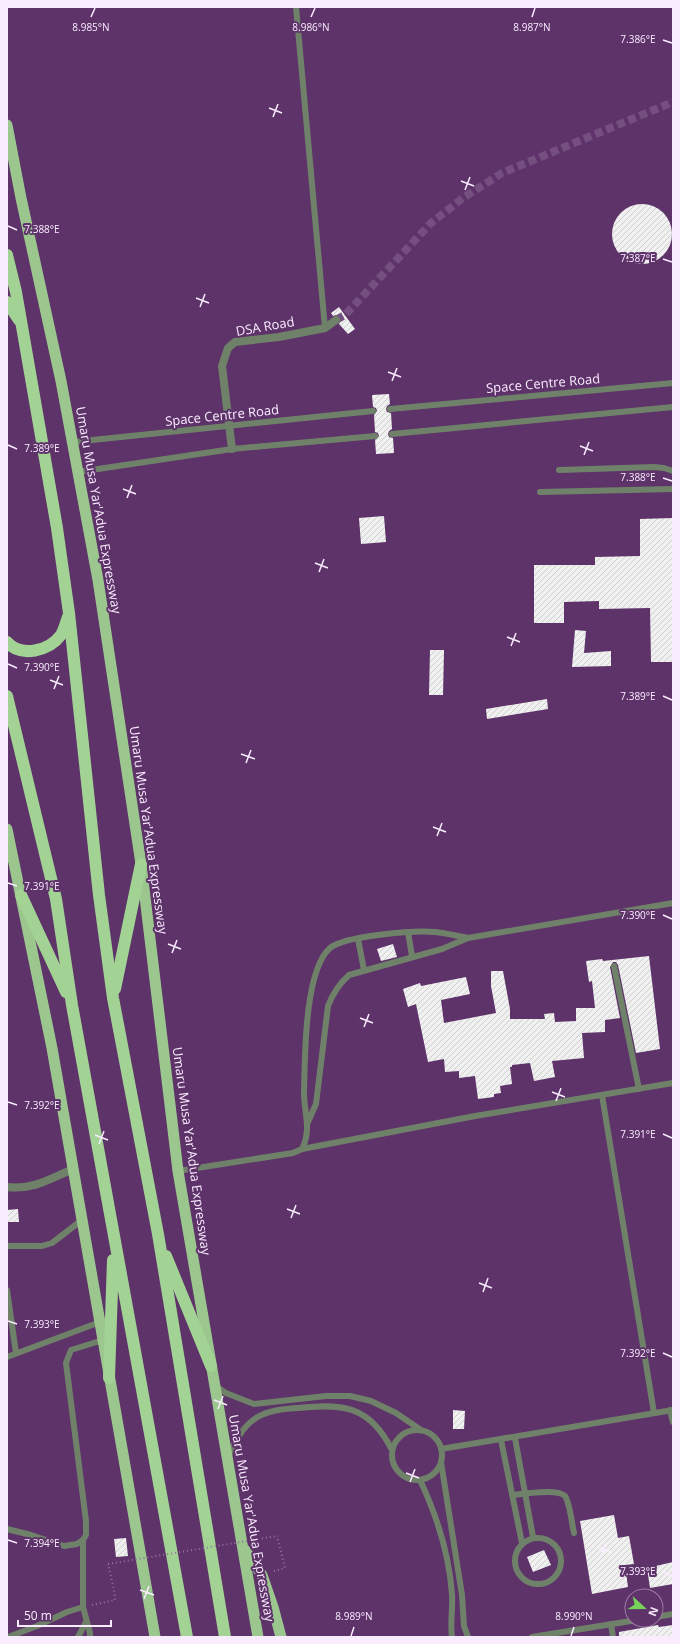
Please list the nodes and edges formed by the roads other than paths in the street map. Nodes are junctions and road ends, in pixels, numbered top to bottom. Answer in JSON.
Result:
{"nodes":[{"id":1,"x":296,"y":7,"type":"edge"},
{"id":2,"x":7,"y":125,"type":"edge"},
{"id":3,"x":7,"y":255,"type":"edge"},
{"id":4,"x":7,"y":302,"type":"edge"},
{"id":5,"x":336,"y":320,"type":"tunnel mouth"},
{"id":6,"x":22,"y":325,"type":"junction"},
{"id":7,"x":325,"y":328,"type":"junction"},
{"id":8,"x":673,"y":383,"type":"edge"},
{"id":9,"x":673,"y":408,"type":"edge"},
{"id":10,"x":390,"y":409,"type":"dead end"},
{"id":11,"x":373,"y":411,"type":"dead end"},
{"id":12,"x":229,"y":425,"type":"junction"},
{"id":13,"x":392,"y":434,"type":"dead end"},
{"id":14,"x":375,"y":436,"type":"dead end"},
{"id":15,"x":73,"y":442,"type":"junction"},
{"id":16,"x":232,"y":449,"type":"junction"},
{"id":17,"x":558,"y":470,"type":"dead end"},
{"id":18,"x":673,"y":471,"type":"edge"},
{"id":19,"x":78,"y":472,"type":"junction"},
{"id":20,"x":673,"y":489,"type":"edge"},
{"id":21,"x":540,"y":492,"type":"dead end"},
{"id":22,"x":69,"y":613,"type":"junction"},
{"id":23,"x":7,"y":642,"type":"edge"},
{"id":24,"x":7,"y":696,"type":"edge"},
{"id":25,"x":7,"y":829,"type":"edge"},
{"id":26,"x":141,"y":864,"type":"junction"},
{"id":27,"x":20,"y":895,"type":"junction"},
{"id":28,"x":673,"y":903,"type":"edge"},
{"id":29,"x":408,"y":932,"type":"junction"},
{"id":30,"x":468,"y":938,"type":"junction"},
{"id":31,"x":358,"y":939,"type":"junction"},
{"id":32,"x":412,"y":956,"type":"junction"},
{"id":33,"x":614,"y":966,"type":"dead end"},
{"id":34,"x":364,"y":970,"type":"junction"},
{"id":35,"x":114,"y":998,"type":"junction"},
{"id":36,"x":72,"y":1004,"type":"junction"},
{"id":37,"x":673,"y":1083,"type":"edge"},
{"id":38,"x":639,"y":1089,"type":"junction"},
{"id":39,"x":602,"y":1095,"type":"junction"},
{"id":40,"x":308,"y":1122,"type":"junction"},
{"id":41,"x":302,"y":1149,"type":"junction"},
{"id":42,"x":73,"y":1169,"type":"junction"},
{"id":43,"x":178,"y":1171,"type":"junction"},
{"id":44,"x":7,"y":1187,"type":"edge"},
{"id":45,"x":82,"y":1220,"type":"junction"},
{"id":46,"x":113,"y":1234,"type":"junction"},
{"id":47,"x":158,"y":1234,"type":"junction"},
{"id":48,"x":7,"y":1246,"type":"edge"},
{"id":49,"x":7,"y":1290,"type":"edge"},
{"id":50,"x":100,"y":1322,"type":"junction"},
{"id":51,"x":103,"y":1340,"type":"junction"},
{"id":52,"x":16,"y":1353,"type":"junction"},
{"id":53,"x":7,"y":1357,"type":"edge"},
{"id":54,"x":211,"y":1366,"type":"junction"},
{"id":55,"x":109,"y":1378,"type":"junction"},
{"id":56,"x":214,"y":1385,"type":"junction"},
{"id":57,"x":671,"y":1410,"type":"edge"},
{"id":58,"x":654,"y":1413,"type":"junction"},
{"id":59,"x":673,"y":1422,"type":"edge"},
{"id":60,"x":421,"y":1430,"type":"junction"},
{"id":61,"x":515,"y":1438,"type":"junction"},
{"id":62,"x":502,"y":1440,"type":"junction"},
{"id":63,"x":441,"y":1449,"type":"junction"},
{"id":64,"x":392,"y":1450,"type":"junction"},
{"id":65,"x":228,"y":1458,"type":"junction"},
{"id":66,"x":441,"y":1462,"type":"junction"},
{"id":67,"x":420,"y":1480,"type":"junction"},
{"id":68,"x":525,"y":1494,"type":"junction"},
{"id":69,"x":512,"y":1495,"type":"junction"},
{"id":70,"x":7,"y":1529,"type":"edge"},
{"id":71,"x":574,"y":1533,"type":"dead end"},
{"id":72,"x":533,"y":1538,"type":"junction"},
{"id":73,"x":83,"y":1540,"type":"junction"},
{"id":74,"x":522,"y":1543,"type":"junction"},
{"id":75,"x":243,"y":1547,"type":"junction"},
{"id":76,"x":83,"y":1607,"type":"junction"},
{"id":77,"x":86,"y":1622,"type":"junction"},
{"id":78,"x":624,"y":1622,"type":"edge"},
{"id":79,"x":611,"y":1624,"type":"junction"},
{"id":80,"x":91,"y":1636,"type":"edge"},
{"id":81,"x":8,"y":1637,"type":"edge"},
{"id":82,"x":78,"y":1637,"type":"edge"},
{"id":83,"x":155,"y":1637,"type":"edge"},
{"id":84,"x":186,"y":1637,"type":"edge"},
{"id":85,"x":226,"y":1637,"type":"edge"},
{"id":86,"x":258,"y":1637,"type":"edge"},
{"id":87,"x":281,"y":1637,"type":"edge"},
{"id":88,"x":452,"y":1637,"type":"edge"},
{"id":89,"x":468,"y":1637,"type":"edge"},
{"id":90,"x":532,"y":1637,"type":"edge"},
{"id":91,"x":613,"y":1637,"type":"edge"}],
"edges":[{"from":1,"to":7,"type":"lane"},
{"from":2,"to":15,"type":"highway","name":"Umaru Musa Yar'Adua Expressway"},
{"from":3,"to":6,"type":"highway"},
{"from":4,"to":6,"type":"highway"},
{"from":5,"to":7,"type":"street","name":"DSA Road"},
{"from":6,"to":22,"type":"highway"},
{"from":7,"to":12,"type":"street","name":"DSA Road"},
{"from":8,"to":10,"type":"lane","name":"Space Centre Road"},
{"from":9,"to":13,"type":"lane"},
{"from":11,"to":12,"type":"lane","name":"Space Centre Road"},
{"from":12,"to":15,"type":"lane","name":"Space Centre Road"},
{"from":12,"to":16,"type":"street","name":"DSA Road"},
{"from":14,"to":16,"type":"lane"},
{"from":15,"to":19,"type":"highway","name":"Umaru Musa Yar'Adua Expressway"},
{"from":16,"to":19,"type":"lane"},
{"from":17,"to":18,"type":"lane"},
{"from":19,"to":26,"type":"highway","name":"Umaru Musa Yar'Adua Expressway"},
{"from":20,"to":21,"type":"lane"},
{"from":22,"to":23,"type":"highway"},
{"from":22,"to":35,"type":"highway"},
{"from":24,"to":36,"type":"highway"},
{"from":25,"to":27,"type":"highway"},
{"from":26,"to":35,"type":"highway"},
{"from":26,"to":43,"type":"highway","name":"Umaru Musa Yar'Adua Expressway"},
{"from":27,"to":36,"type":"highway"},
{"from":27,"to":42,"type":"highway"},
{"from":28,"to":30,"type":"lane"},
{"from":29,"to":30,"type":"lane"},
{"from":29,"to":31,"type":"lane"},
{"from":29,"to":32,"type":"lane"},
{"from":30,"to":32,"type":"lane"},
{"from":31,"to":34,"type":"lane"},
{"from":31,"to":40,"type":"lane"},
{"from":32,"to":34,"type":"lane"},
{"from":33,"to":38,"type":"lane"},
{"from":34,"to":40,"type":"lane"},
{"from":35,"to":47,"type":"highway"},
{"from":36,"to":46,"type":"highway"},
{"from":37,"to":38,"type":"lane"},
{"from":38,"to":39,"type":"lane"},
{"from":39,"to":41,"type":"lane"},
{"from":39,"to":58,"type":"lane"},
{"from":40,"to":41,"type":"lane"},
{"from":41,"to":43,"type":"lane"},
{"from":42,"to":44,"type":"street"},
{"from":42,"to":45,"type":"highway"},
{"from":43,"to":54,"type":"highway","name":"Umaru Musa Yar'Adua Expressway"},
{"from":45,"to":48,"type":"lane"},
{"from":45,"to":50,"type":"highway"},
{"from":46,"to":55,"type":"highway"},
{"from":46,"to":84,"type":"highway"},
{"from":47,"to":54,"type":"highway"},
{"from":47,"to":85,"type":"highway"},
{"from":49,"to":52,"type":"lane"},
{"from":50,"to":51,"type":"highway"},
{"from":50,"to":52,"type":"lane"},
{"from":51,"to":55,"type":"highway"},
{"from":51,"to":73,"type":"lane"},
{"from":52,"to":53,"type":"lane"},
{"from":54,"to":56,"type":"highway","name":"Umaru Musa Yar'Adua Expressway"},
{"from":55,"to":83,"type":"highway"},
{"from":56,"to":60,"type":"lane"},
{"from":56,"to":65,"type":"highway","name":"Umaru Musa Yar'Adua Expressway"},
{"from":57,"to":58,"type":"lane"},
{"from":57,"to":59,"type":"lane"},
{"from":58,"to":61,"type":"lane"},
{"from":60,"to":63,"type":"lane"},
{"from":60,"to":64,"type":"lane"},
{"from":61,"to":62,"type":"lane"},
{"from":61,"to":68,"type":"lane"},
{"from":62,"to":63,"type":"lane"},
{"from":62,"to":69,"type":"lane"},
{"from":63,"to":66,"type":"lane"},
{"from":64,"to":65,"type":"lane"},
{"from":64,"to":67,"type":"lane"},
{"from":65,"to":75,"type":"highway","name":"Umaru Musa Yar'Adua Expressway"},
{"from":66,"to":67,"type":"lane"},
{"from":66,"to":89,"type":"lane"},
{"from":67,"to":88,"type":"lane"},
{"from":68,"to":69,"type":"lane"},
{"from":68,"to":71,"type":"lane"},
{"from":68,"to":72,"type":"lane"},
{"from":69,"to":74,"type":"lane"},
{"from":70,"to":73,"type":"lane"},
{"from":72,"to":74,"type":"lane"},
{"from":72,"to":74,"type":"lane"},
{"from":73,"to":76,"type":"lane"},
{"from":75,"to":86,"type":"highway","name":"Umaru Musa Yar'Adua Expressway"},
{"from":75,"to":87,"type":"highway"},
{"from":76,"to":77,"type":"lane"},
{"from":76,"to":81,"type":"lane"},
{"from":77,"to":80,"type":"lane"},
{"from":77,"to":82,"type":"lane"},
{"from":78,"to":79,"type":"lane"},
{"from":79,"to":90,"type":"lane"},
{"from":79,"to":91,"type":"lane"}]}
